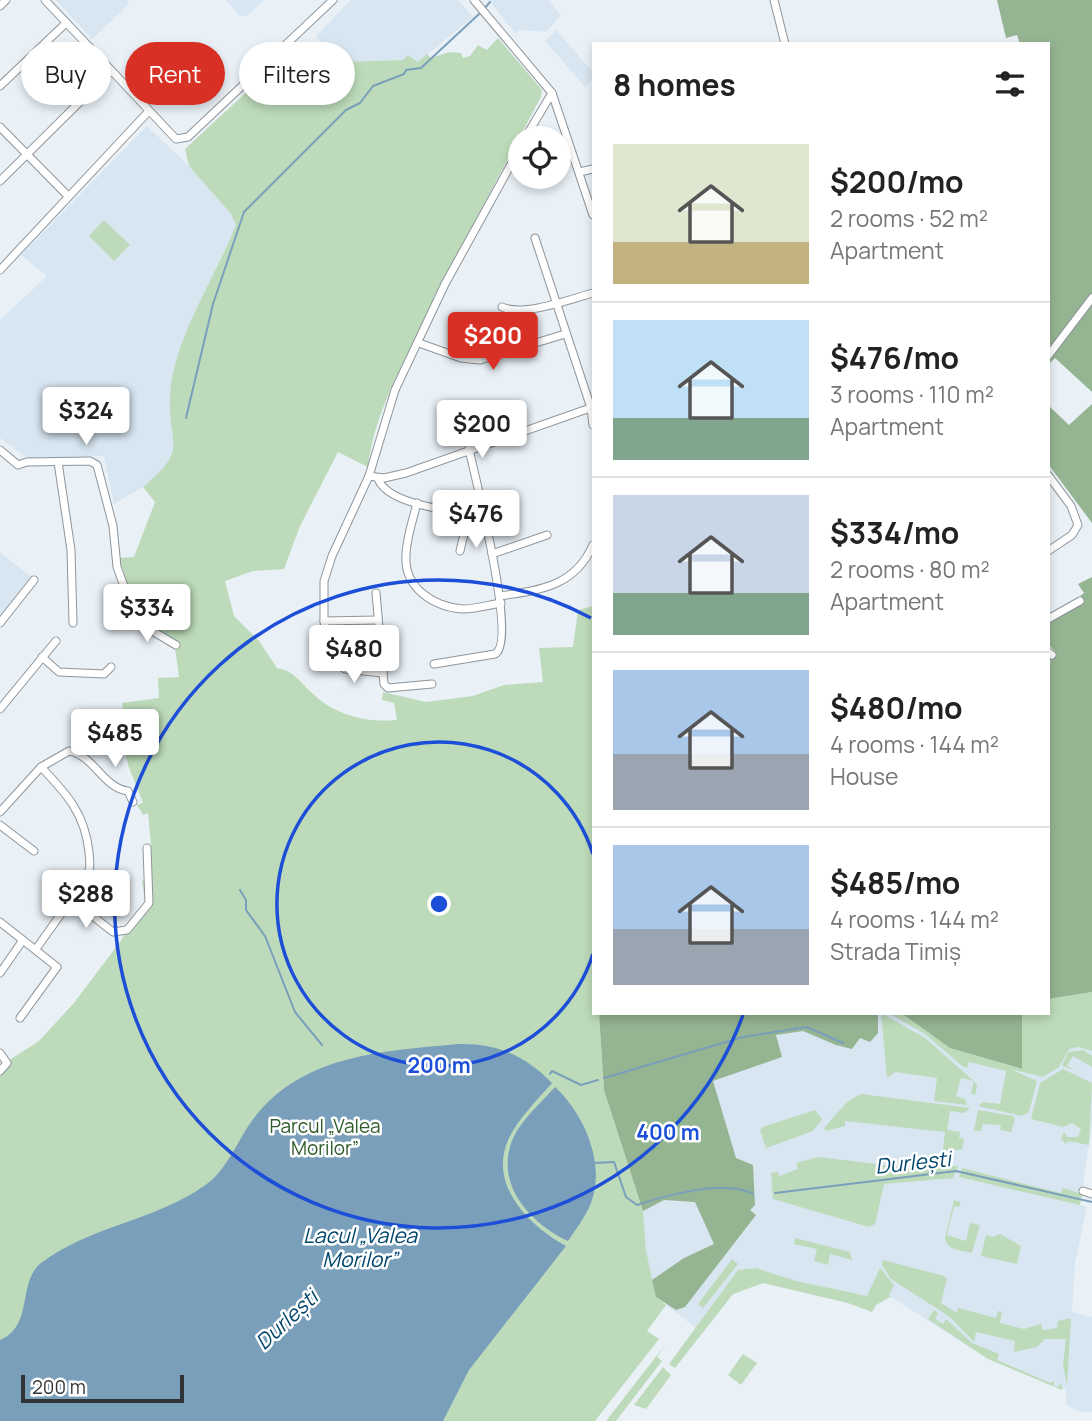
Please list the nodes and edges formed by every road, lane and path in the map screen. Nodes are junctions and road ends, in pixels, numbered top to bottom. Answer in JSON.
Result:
{"nodes":[{"id":1,"x":6,"y":0,"type":"edge"},
{"id":2,"x":45,"y":0,"type":"edge"},
{"id":3,"x":333,"y":0,"type":"edge"},
{"id":4,"x":474,"y":0,"type":"edge"},
{"id":5,"x":774,"y":0,"type":"edge"},
{"id":6,"x":0,"y":5,"type":"edge"},
{"id":7,"x":66,"y":23,"type":"junction"},
{"id":8,"x":83,"y":42,"type":"edge"},
{"id":9,"x":784,"y":42,"type":"edge"},
{"id":10,"x":111,"y":73,"type":"edge"},
{"id":11,"x":0,"y":86,"type":"edge"},
{"id":12,"x":552,"y":93,"type":"junction"},
{"id":13,"x":76,"y":105,"type":"edge"},
{"id":14,"x":148,"y":112,"type":"junction"},
{"id":15,"x":532,"y":126,"type":"edge"},
{"id":16,"x":0,"y":127,"type":"edge"},
{"id":17,"x":26,"y":154,"type":"junction"},
{"id":18,"x":592,"y":169,"type":"edge"},
{"id":19,"x":508,"y":170,"type":"edge"},
{"id":20,"x":579,"y":172,"type":"junction"},
{"id":21,"x":0,"y":181,"type":"edge"},
{"id":22,"x":68,"y":197,"type":"junction"},
{"id":23,"x":592,"y":212,"type":"edge"},
{"id":24,"x":535,"y":238,"type":"dead end"},
{"id":25,"x":0,"y":270,"type":"edge"},
{"id":26,"x":592,"y":293,"type":"edge"},
{"id":27,"x":1092,"y":298,"type":"edge"},
{"id":28,"x":556,"y":303,"type":"junction"},
{"id":29,"x":502,"y":307,"type":"dead end"},
{"id":30,"x":565,"y":334,"type":"junction"},
{"id":31,"x":419,"y":343,"type":"junction"},
{"id":32,"x":1050,"y":353,"type":"edge"},
{"id":33,"x":592,"y":407,"type":"edge"},
{"id":34,"x":469,"y":449,"type":"junction"},
{"id":35,"x":0,"y":450,"type":"edge"},
{"id":36,"x":58,"y":462,"type":"junction"},
{"id":37,"x":369,"y":476,"type":"junction"},
{"id":38,"x":1050,"y":478,"type":"edge"},
{"id":39,"x":378,"y":479,"type":"junction"},
{"id":40,"x":417,"y":503,"type":"junction"},
{"id":41,"x":469,"y":513,"type":"junction"},
{"id":42,"x":483,"y":514,"type":"junction"},
{"id":43,"x":547,"y":535,"type":"dead end"},
{"id":44,"x":592,"y":547,"type":"edge"},
{"id":45,"x":1050,"y":550,"type":"edge"},
{"id":46,"x":460,"y":551,"type":"dead end"},
{"id":47,"x":492,"y":554,"type":"junction"},
{"id":48,"x":34,"y":580,"type":"dead end"},
{"id":49,"x":376,"y":593,"type":"dead end"},
{"id":50,"x":500,"y":599,"type":"junction"},
{"id":51,"x":1080,"y":601,"type":"dead end"},
{"id":52,"x":1050,"y":618,"type":"edge"},
{"id":53,"x":377,"y":620,"type":"junction"},
{"id":54,"x":324,"y":621,"type":"junction"},
{"id":55,"x":0,"y":623,"type":"edge"},
{"id":56,"x":73,"y":623,"type":"dead end"},
{"id":57,"x":57,"y":641,"type":"dead end"},
{"id":58,"x":176,"y":645,"type":"dead end"},
{"id":59,"x":42,"y":657,"type":"junction"},
{"id":60,"x":434,"y":664,"type":"dead end"},
{"id":61,"x":109,"y":670,"type":"dead end"},
{"id":62,"x":383,"y":673,"type":"junction"},
{"id":63,"x":432,"y":684,"type":"dead end"},
{"id":64,"x":0,"y":709,"type":"edge"},
{"id":65,"x":41,"y":767,"type":"junction"},
{"id":66,"x":133,"y":802,"type":"dead end"},
{"id":67,"x":2,"y":807,"type":"edge"},
{"id":68,"x":0,"y":825,"type":"edge"},
{"id":69,"x":147,"y":848,"type":"dead end"},
{"id":70,"x":34,"y":851,"type":"dead end"},
{"id":71,"x":70,"y":898,"type":"junction"},
{"id":72,"x":0,"y":922,"type":"edge"},
{"id":73,"x":23,"y":940,"type":"junction"},
{"id":74,"x":36,"y":949,"type":"junction"},
{"id":75,"x":0,"y":973,"type":"edge"},
{"id":76,"x":20,"y":1018,"type":"dead end"},
{"id":77,"x":0,"y":1053,"type":"edge"},
{"id":78,"x":0,"y":1071,"type":"edge"},
{"id":79,"x":1083,"y":1191,"type":"dead end"},
{"id":80,"x":1092,"y":1194,"type":"edge"}],
"edges":[{"from":1,"to":6,"type":"street"},
{"from":2,"to":7,"type":"street"},
{"from":3,"to":14,"type":"street"},
{"from":4,"to":12,"type":"street"},
{"from":5,"to":9,"type":"street"},
{"from":7,"to":8,"type":"street"},
{"from":7,"to":11,"type":"street"},
{"from":10,"to":14,"type":"street"},
{"from":12,"to":15,"type":"street"},
{"from":12,"to":20,"type":"street"},
{"from":13,"to":17,"type":"street"},
{"from":14,"to":22,"type":"street"},
{"from":16,"to":17,"type":"street"},
{"from":17,"to":21,"type":"street"},
{"from":17,"to":22,"type":"street"},
{"from":18,"to":20,"type":"street"},
{"from":19,"to":31,"type":"street"},
{"from":20,"to":23,"type":"street"},
{"from":22,"to":25,"type":"street"},
{"from":24,"to":28,"type":"street"},
{"from":26,"to":28,"type":"street"},
{"from":27,"to":32,"type":"street"},
{"from":28,"to":29,"type":"street"},
{"from":28,"to":30,"type":"street"},
{"from":30,"to":31,"type":"street"},
{"from":30,"to":33,"type":"street"},
{"from":31,"to":37,"type":"street"},
{"from":33,"to":34,"type":"street"},
{"from":34,"to":39,"type":"street"},
{"from":34,"to":42,"type":"street"},
{"from":35,"to":36,"type":"street"},
{"from":36,"to":56,"type":"street"},
{"from":36,"to":58,"type":"street"},
{"from":37,"to":39,"type":"street"},
{"from":37,"to":54,"type":"street"},
{"from":38,"to":45,"type":"street"},
{"from":39,"to":40,"type":"street"},
{"from":40,"to":41,"type":"street"},
{"from":40,"to":50,"type":"street"},
{"from":41,"to":42,"type":"street"},
{"from":41,"to":46,"type":"street"},
{"from":42,"to":47,"type":"street"},
{"from":43,"to":47,"type":"street"},
{"from":44,"to":50,"type":"street"},
{"from":47,"to":50,"type":"street"},
{"from":48,"to":55,"type":"street"},
{"from":49,"to":53,"type":"street"},
{"from":50,"to":60,"type":"street"},
{"from":51,"to":52,"type":"street"},
{"from":53,"to":54,"type":"street"},
{"from":53,"to":62,"type":"street"},
{"from":54,"to":62,"type":"street"},
{"from":57,"to":59,"type":"street"},
{"from":59,"to":61,"type":"street"},
{"from":59,"to":64,"type":"street"},
{"from":62,"to":63,"type":"street"},
{"from":65,"to":66,"type":"street"},
{"from":65,"to":67,"type":"street"},
{"from":65,"to":71,"type":"street"},
{"from":68,"to":70,"type":"street"},
{"from":69,"to":71,"type":"street"},
{"from":71,"to":74,"type":"street"},
{"from":72,"to":73,"type":"street"},
{"from":73,"to":74,"type":"street"},
{"from":73,"to":75,"type":"street"},
{"from":74,"to":76,"type":"street"},
{"from":77,"to":78,"type":"street"},
{"from":79,"to":80,"type":"street"}]}
